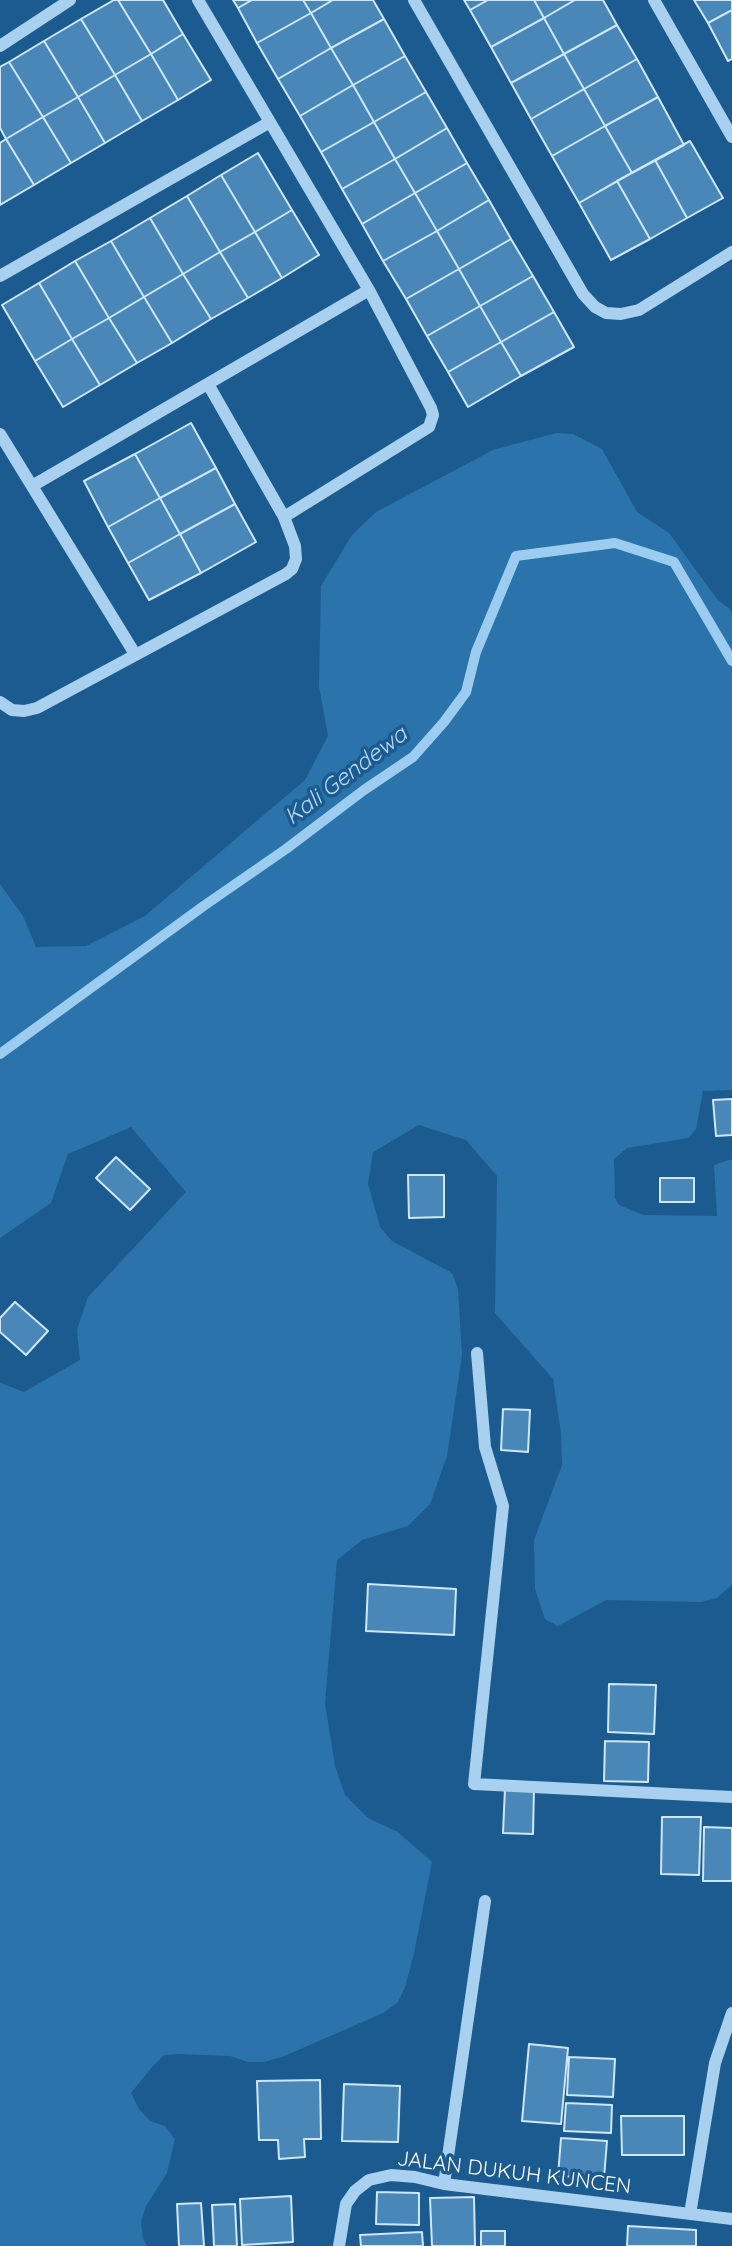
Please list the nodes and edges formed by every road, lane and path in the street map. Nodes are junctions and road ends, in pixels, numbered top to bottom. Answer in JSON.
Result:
{"nodes":[{"id":1,"x":70,"y":0,"type":"edge"},
{"id":2,"x":198,"y":0,"type":"edge"},
{"id":3,"x":414,"y":0,"type":"edge"},
{"id":4,"x":653,"y":0,"type":"edge"},
{"id":5,"x":0,"y":46,"type":"edge"},
{"id":6,"x":270,"y":122,"type":"junction"},
{"id":7,"x":732,"y":137,"type":"edge"},
{"id":8,"x":732,"y":252,"type":"edge"},
{"id":9,"x":0,"y":276,"type":"edge"},
{"id":10,"x":369,"y":290,"type":"junction"},
{"id":11,"x":208,"y":384,"type":"junction"},
{"id":12,"x":0,"y":434,"type":"edge"},
{"id":13,"x":32,"y":486,"type":"junction"},
{"id":14,"x":284,"y":517,"type":"junction"},
{"id":15,"x":135,"y":654,"type":"junction"},
{"id":16,"x":0,"y":702,"type":"edge"},
{"id":17,"x":477,"y":1353,"type":"dead end"},
{"id":18,"x":732,"y":1797,"type":"edge"},
{"id":19,"x":485,"y":1901,"type":"dead end"},
{"id":20,"x":732,"y":2013,"type":"edge"},
{"id":21,"x":444,"y":2184,"type":"junction"},
{"id":22,"x":690,"y":2214,"type":"junction"},
{"id":23,"x":732,"y":2219,"type":"edge"},
{"id":24,"x":339,"y":2246,"type":"edge"}],
"edges":[{"from":1,"to":5,"type":"street"},
{"from":2,"to":6,"type":"street"},
{"from":3,"to":8,"type":"street"},
{"from":4,"to":7,"type":"street"},
{"from":6,"to":9,"type":"street"},
{"from":6,"to":10,"type":"street"},
{"from":10,"to":11,"type":"street"},
{"from":10,"to":14,"type":"street"},
{"from":11,"to":13,"type":"street"},
{"from":11,"to":14,"type":"street"},
{"from":12,"to":13,"type":"street"},
{"from":13,"to":15,"type":"street"},
{"from":14,"to":15,"type":"street"},
{"from":15,"to":16,"type":"street"},
{"from":17,"to":18,"type":"street"},
{"from":19,"to":21,"type":"street"},
{"from":20,"to":22,"type":"street"},
{"from":21,"to":22,"type":"street","name":"JALAN DUKUH KUNCEN"},
{"from":21,"to":24,"type":"street","name":"JALAN DUKUH KUNCEN"},
{"from":22,"to":23,"type":"street","name":"JALAN DUKUH KUNCEN"}]}
